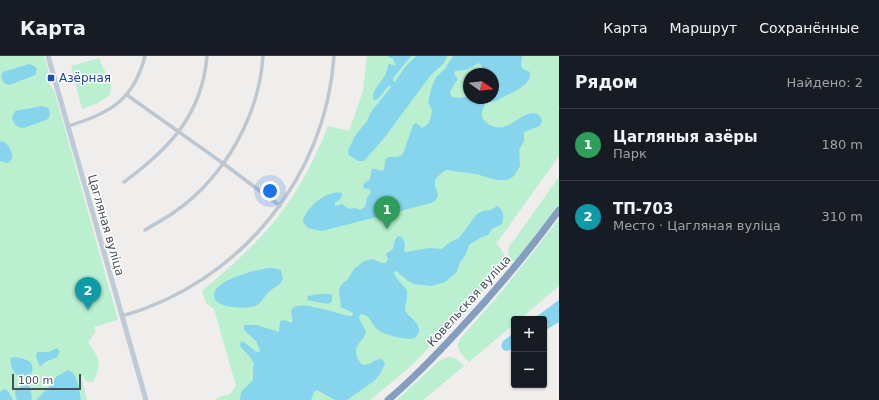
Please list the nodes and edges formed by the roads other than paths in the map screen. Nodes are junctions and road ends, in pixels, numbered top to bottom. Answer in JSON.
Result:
{"nodes":[{"id":1,"x":48,"y":56,"type":"edge"},
{"id":2,"x":145,"y":56,"type":"edge"},
{"id":3,"x":207,"y":56,"type":"edge"},
{"id":4,"x":263,"y":56,"type":"edge"},
{"id":5,"x":334,"y":56,"type":"edge"},
{"id":6,"x":127,"y":95,"type":"junction"},
{"id":7,"x":68,"y":126,"type":"junction"},
{"id":8,"x":179,"y":132,"type":"junction"},
{"id":9,"x":224,"y":164,"type":"junction"},
{"id":10,"x":124,"y":182,"type":"dead end"},
{"id":11,"x":280,"y":206,"type":"junction"},
{"id":12,"x":559,"y":210,"type":"edge"},
{"id":13,"x":145,"y":230,"type":"dead end"},
{"id":14,"x":122,"y":316,"type":"junction"},
{"id":15,"x":146,"y":400,"type":"edge"},
{"id":16,"x":388,"y":400,"type":"edge"}],
"edges":[{"from":1,"to":7,"type":"street","name":"Цагляная вуліца"},
{"from":2,"to":6,"type":"street"},
{"from":3,"to":8,"type":"street"},
{"from":4,"to":9,"type":"street"},
{"from":5,"to":11,"type":"street"},
{"from":6,"to":7,"type":"street"},
{"from":6,"to":8,"type":"street"},
{"from":7,"to":14,"type":"street","name":"Цагляная вуліца"},
{"from":8,"to":9,"type":"street"},
{"from":8,"to":10,"type":"street"},
{"from":9,"to":11,"type":"street"},
{"from":9,"to":13,"type":"street"},
{"from":11,"to":14,"type":"street"},
{"from":12,"to":16,"type":"highway","name":"Ковельская вуліца"},
{"from":14,"to":15,"type":"street","name":"Цагляная вуліца"}]}
